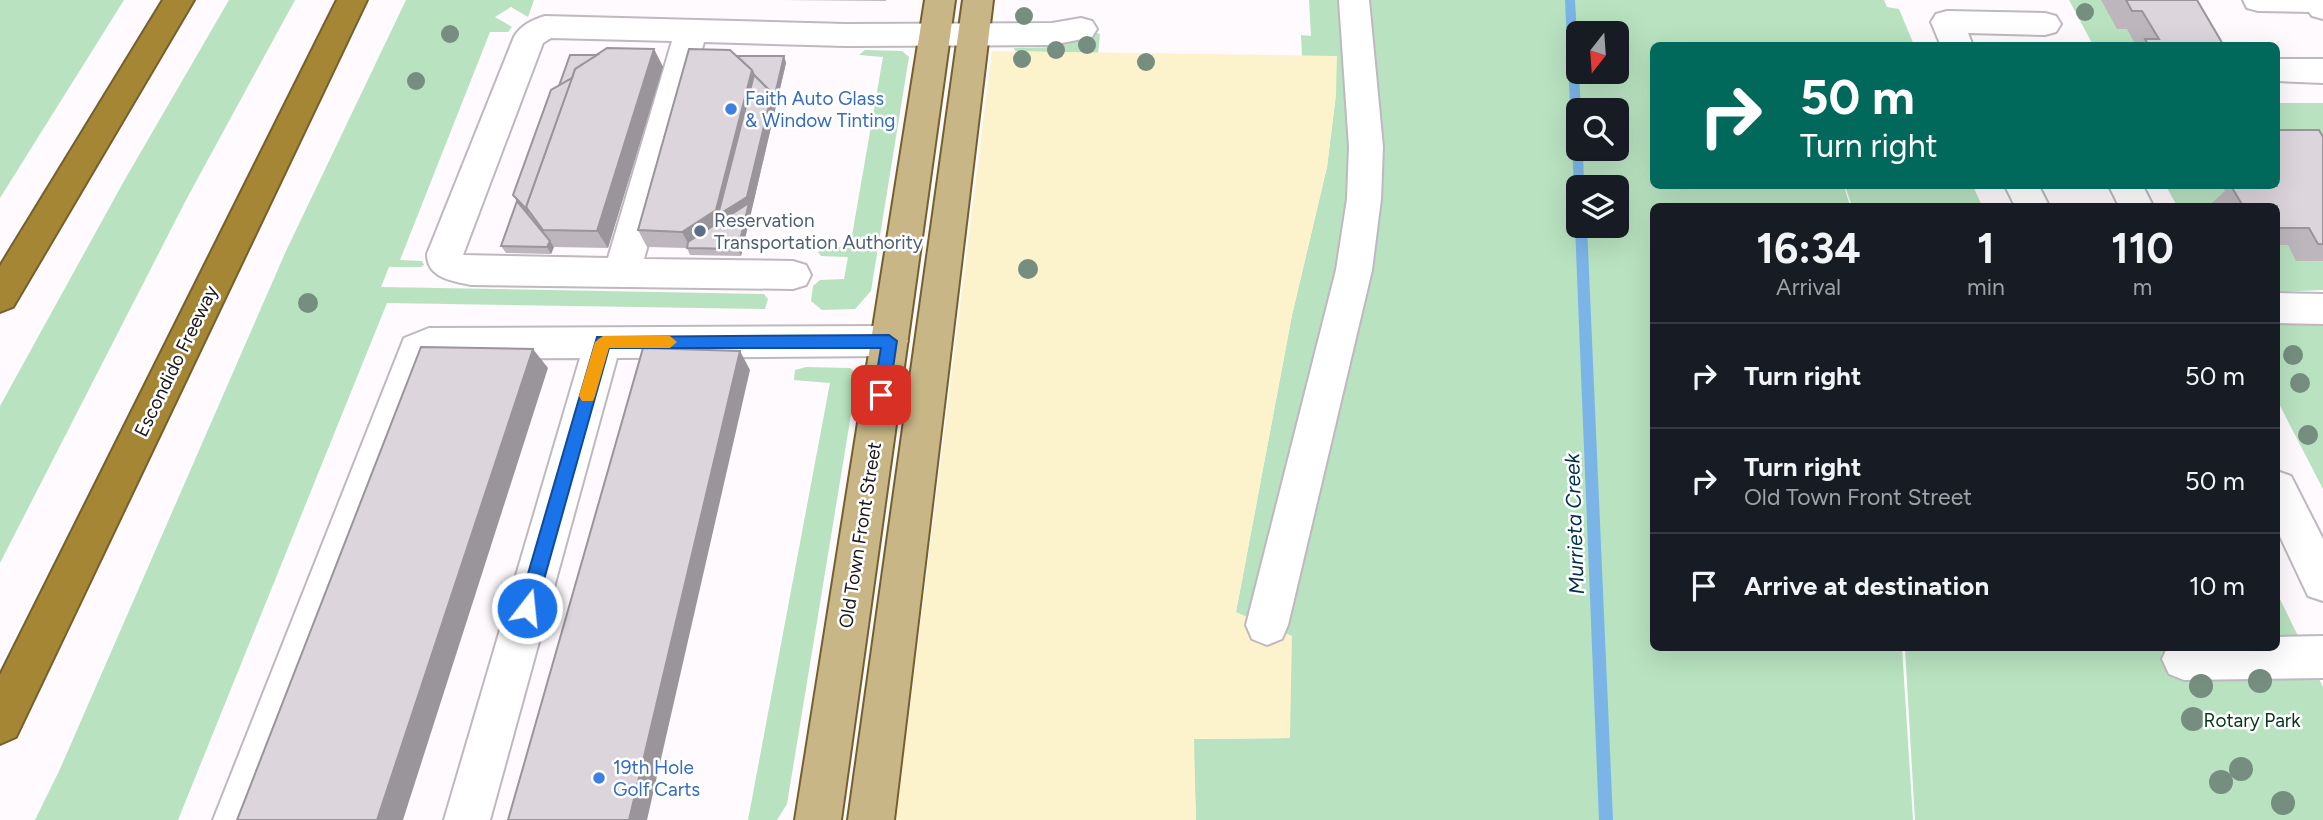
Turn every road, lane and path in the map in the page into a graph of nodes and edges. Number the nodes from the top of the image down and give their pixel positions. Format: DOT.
graph roads {
  1 [pos="179,0"];
  2 [pos="352,0"];
  3 [pos="1354,0"];
  4 [pos="2258,0"];
  5 [pos="2323,8"];
  6 [pos="957,17"];
  7 [pos="2045,23"];
  8 [pos="1080,29"];
  9 [pos="691,31"];
  10 [pos="1955,42"];
  11 [pos="2280,70"];
  12 [pos="2323,71"];
  13 [pos="622,273"];
  14 [pos="793,275"];
  15 [pos="0,296"];
  16 [pos="2280,308"];
  17 [pos="2323,309"];
  18 [pos="889,341"];
  19 [pos="603,342"];
  20 [pos="2280,495"];
  21 [pos="2323,582"];
  22 [pos="1267,625"];
  23 [pos="2323,657"];
  24 [pos="2184,659"];
  25 [pos="0,722"];
  26 [pos="236,820"];
  27 [pos="467,820"];
  28 [pos="818,820"];
  29 [pos="871,820"];
  1 -- 15 [label="highway"];
  2 -- 25 [label="highway, Escondido Freeway"];
  3 -- 22 [label="street"];
  4 -- 5 [label="street"];
  6 -- 8 [label="street"];
  6 -- 9 [label="street"];
  6 -- 18 [label="main road, Old Town Front Street"];
  6 -- 29 [label="main road"];
  7 -- 10 [label="street"];
  9 -- 13 [label="street"];
  9 -- 13 [label="street"];
  11 -- 12 [label="street"];
  13 -- 14 [label="street"];
  16 -- 17 [label="street"];
  18 -- 19 [label="street"];
  18 -- 28 [label="main road, Old Town Front Street"];
  19 -- 26 [label="street"];
  19 -- 27 [label="street"];
  20 -- 21 [label="street"];
  23 -- 24 [label="street"];
}
